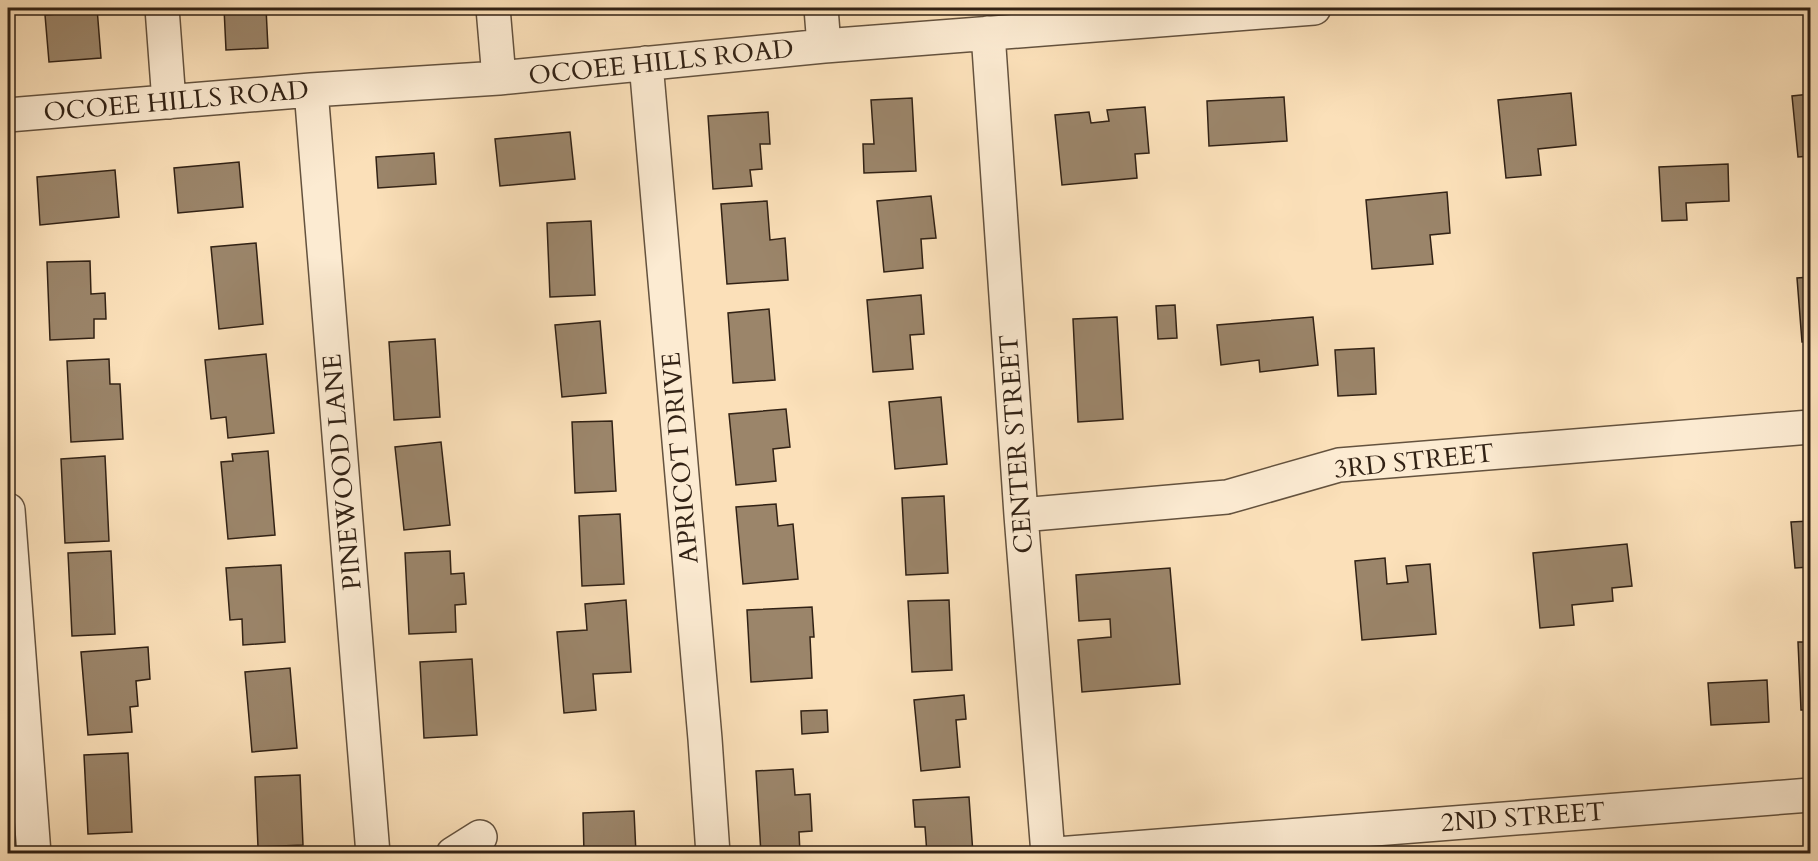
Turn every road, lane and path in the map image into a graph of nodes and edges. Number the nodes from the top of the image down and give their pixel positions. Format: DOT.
graph roads {
  1 [pos="162,8"];
  2 [pos="494,8"];
  3 [pos="821,8"];
  4 [pos="1314,8"];
  5 [pos="988,33"];
  6 [pos="824,46"];
  7 [pos="646,63"];
  8 [pos="499,78"];
  9 [pos="311,90"];
  10 [pos="169,102"];
  11 [pos="8,115"];
  12 [pos="1810,427"];
  13 [pos="8,510"];
  14 [pos="1021,516"];
  15 [pos="1810,795"];
  16 [pos="34,854"];
  17 [pos="373,854"];
  18 [pos="713,854"];
  19 [pos="1048,854"];
  20 [pos="1057,854"];
  1 -- 10 [label="street"];
  2 -- 8 [label="street"];
  3 -- 6 [label="street"];
  4 -- 5 [label="street, OCOEE HILLS ROAD"];
  5 -- 6 [label="street, OCOEE HILLS ROAD"];
  5 -- 14 [label="street, CENTER STREET"];
  6 -- 7 [label="street, OCOEE HILLS ROAD"];
  7 -- 8 [label="street, OCOEE HILLS ROAD"];
  7 -- 18 [label="street, APRICOT DRIVE"];
  8 -- 9 [label="street, OCOEE HILLS ROAD"];
  9 -- 10 [label="street, OCOEE HILLS ROAD"];
  9 -- 17 [label="street, PINEWOOD LANE"];
  10 -- 11 [label="street, OCOEE HILLS ROAD"];
  12 -- 14 [label="street, 3RD STREET"];
  13 -- 16 [label="street"];
  14 -- 19 [label="street, CENTER STREET"];
  15 -- 20 [label="street, 2ND STREET"];
}
